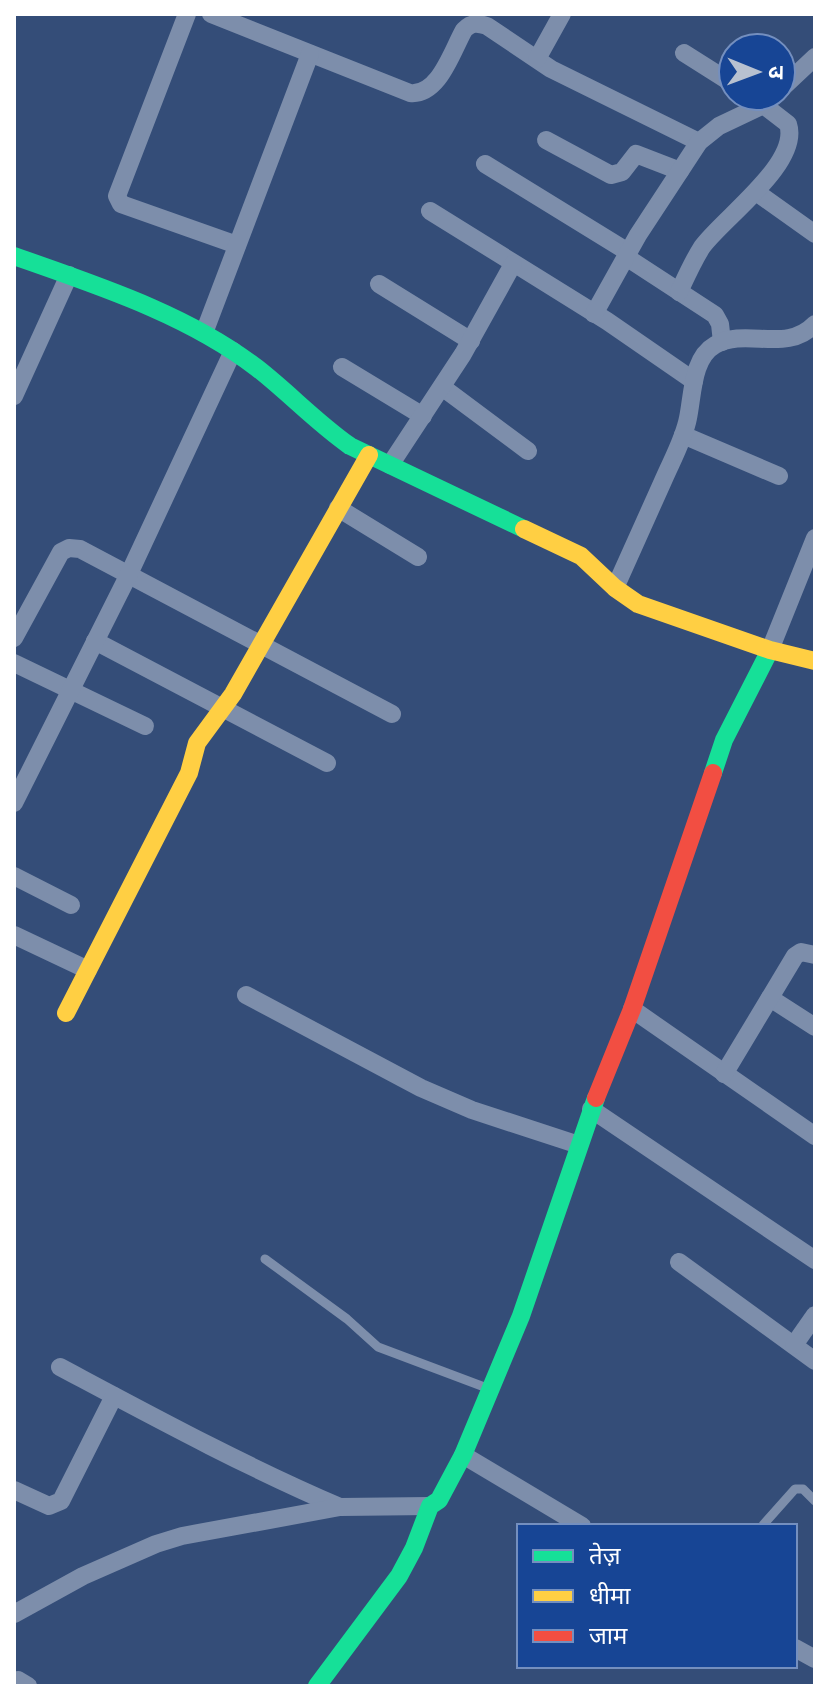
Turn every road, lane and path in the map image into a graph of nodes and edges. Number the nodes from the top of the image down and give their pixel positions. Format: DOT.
graph roads {
  1 [pos="187,14"];
  2 [pos="211,14"];
  3 [pos="562,14"];
  4 [pos="684,53"];
  5 [pos="310,54"];
  6 [pos="815,57"];
  7 [pos="537,59"];
  8 [pos="717,74"];
  9 [pos="797,74"];
  10 [pos="742,112"];
  11 [pos="776,112"];
  12 [pos="546,140"];
  13 [pos="699,142"];
  14 [pos="485,164"];
  15 [pos="680,171"];
  16 [pos="756,192"];
  17 [pos="430,211"];
  18 [pos="815,234"];
  19 [pos="237,245"];
  20 [pos="627,254"];
  21 [pos="14,256"];
  22 [pos="513,264"];
  23 [pos="69,275"];
  24 [pos="379,284"];
  25 [pos="679,292"];
  26 [pos="594,314"];
  27 [pos="815,324"];
  28 [pos="204,333"];
  29 [pos="471,341"];
  30 [pos="722,342"];
  31 [pos="233,351"];
  32 [pos="342,367"];
  33 [pos="694,381"];
  34 [pos="442,387"];
  35 [pos="14,396"];
  36 [pos="423,416"];
  37 [pos="683,435"];
  38 [pos="528,451"];
  39 [pos="369,455"];
  40 [pos="390,465"];
  41 [pos="779,476"];
  42 [pos="338,508"];
  43 [pos="815,538"];
  44 [pos="418,557"];
  45 [pos="129,574"];
  46 [pos="615,588"];
  47 [pos="14,638"];
  48 [pos="95,641"];
  49 [pos="261,643"];
  50 [pos="770,650"];
  51 [pos="815,661"];
  52 [pos="14,663"];
  53 [pos="71,689"];
  54 [pos="222,707"];
  55 [pos="392,714"];
  56 [pos="145,726"];
  57 [pos="327,763"];
  58 [pos="14,803"];
  59 [pos="14,876"];
  60 [pos="71,905"];
  61 [pos="14,935"];
  62 [pos="815,955"];
  63 [pos="88,970"];
  64 [pos="246,995"];
  65 [pos="770,998"];
  66 [pos="632,1009"];
  67 [pos="66,1013"];
  68 [pos="815,1027"];
  69 [pos="724,1074"];
  70 [pos="591,1109"];
  71 [pos="815,1136"];
  72 [pos="579,1145"];
  73 [pos="265,1259"];
  74 [pos="815,1260"];
  75 [pos="679,1262"];
  76 [pos="815,1315"];
  77 [pos="794,1345"];
  78 [pos="815,1361"];
  79 [pos="60,1367"];
  80 [pos="491,1390"];
  81 [pos="114,1396"];
  82 [pos="463,1455"];
  83 [pos="14,1490"];
  84 [pos="815,1501"];
  85 [pos="430,1506"];
  86 [pos="340,1507"];
  87 [pos="579,1524"];
  88 [pos="764,1524"];
  89 [pos="14,1614"];
  90 [pos="797,1649"];
  91 [pos="815,1659"];
  92 [pos="317,1686"];
  1 -- 19 [label="street"];
  2 -- 5 [label="street"];
  3 -- 7 [label="street"];
  4 -- 8 [label="street"];
  5 -- 7 [label="street"];
  5 -- 19 [label="street"];
  6 -- 9 [label="street"];
  7 -- 13 [label="street"];
  10 -- 13 [label="street"];
  11 -- 16 [label="street"];
  12 -- 15 [label="street"];
  13 -- 15 [label="street"];
  14 -- 20 [label="street"];
  15 -- 20 [label="street"];
  16 -- 18 [label="street"];
  16 -- 25 [label="street"];
  17 -- 22 [label="street"];
  19 -- 28 [label="street"];
  20 -- 25 [label="street"];
  20 -- 26 [label="street"];
  21 -- 23 [label="street"];
  22 -- 26 [label="street"];
  22 -- 29 [label="street"];
  23 -- 28 [label="street"];
  23 -- 35 [label="street"];
  24 -- 29 [label="street"];
  25 -- 30 [label="street"];
  26 -- 33 [label="street"];
  27 -- 30 [label="street"];
  28 -- 31 [label="street"];
  29 -- 34 [label="street"];
  30 -- 33 [label="street"];
  31 -- 39 [label="street"];
  31 -- 45 [label="street"];
  32 -- 36 [label="street"];
  33 -- 37 [label="street"];
  34 -- 36 [label="street"];
  34 -- 38 [label="street"];
  36 -- 40 [label="street"];
  37 -- 41 [label="street"];
  37 -- 46 [label="street"];
  39 -- 40 [label="street"];
  39 -- 42 [label="street"];
  40 -- 46 [label="street"];
  42 -- 44 [label="street"];
  42 -- 49 [label="street"];
  43 -- 50 [label="street"];
  45 -- 47 [label="street"];
  45 -- 48 [label="street"];
  45 -- 49 [label="street"];
  46 -- 50 [label="street"];
  48 -- 53 [label="street"];
  48 -- 54 [label="street"];
  49 -- 54 [label="street"];
  49 -- 55 [label="street"];
  50 -- 51 [label="street"];
  50 -- 66 [label="street"];
  52 -- 53 [label="street"];
  53 -- 56 [label="street"];
  53 -- 58 [label="street"];
  54 -- 57 [label="street"];
  54 -- 63 [label="street"];
  59 -- 60 [label="street"];
  61 -- 63 [label="street"];
  62 -- 65 [label="street"];
  63 -- 67 [label="street"];
  64 -- 72 [label="street"];
  65 -- 68 [label="street"];
  65 -- 69 [label="street"];
  66 -- 69 [label="street"];
  66 -- 70 [label="street"];
  69 -- 71 [label="street"];
  70 -- 72 [label="street"];
  70 -- 74 [label="street"];
  72 -- 80 [label="street"];
  73 -- 80 [label="lane"];
  75 -- 77 [label="street"];
  76 -- 77 [label="street"];
  77 -- 78 [label="street"];
  79 -- 81 [label="street"];
  80 -- 82 [label="street"];
  81 -- 83 [label="street"];
  81 -- 86 [label="street"];
  82 -- 85 [label="street"];
  82 -- 87 [label="street"];
  84 -- 88 [label="lane"];
  85 -- 86 [label="street"];
  85 -- 92 [label="street"];
  86 -- 89 [label="street"];
  90 -- 91 [label="street"];
}
